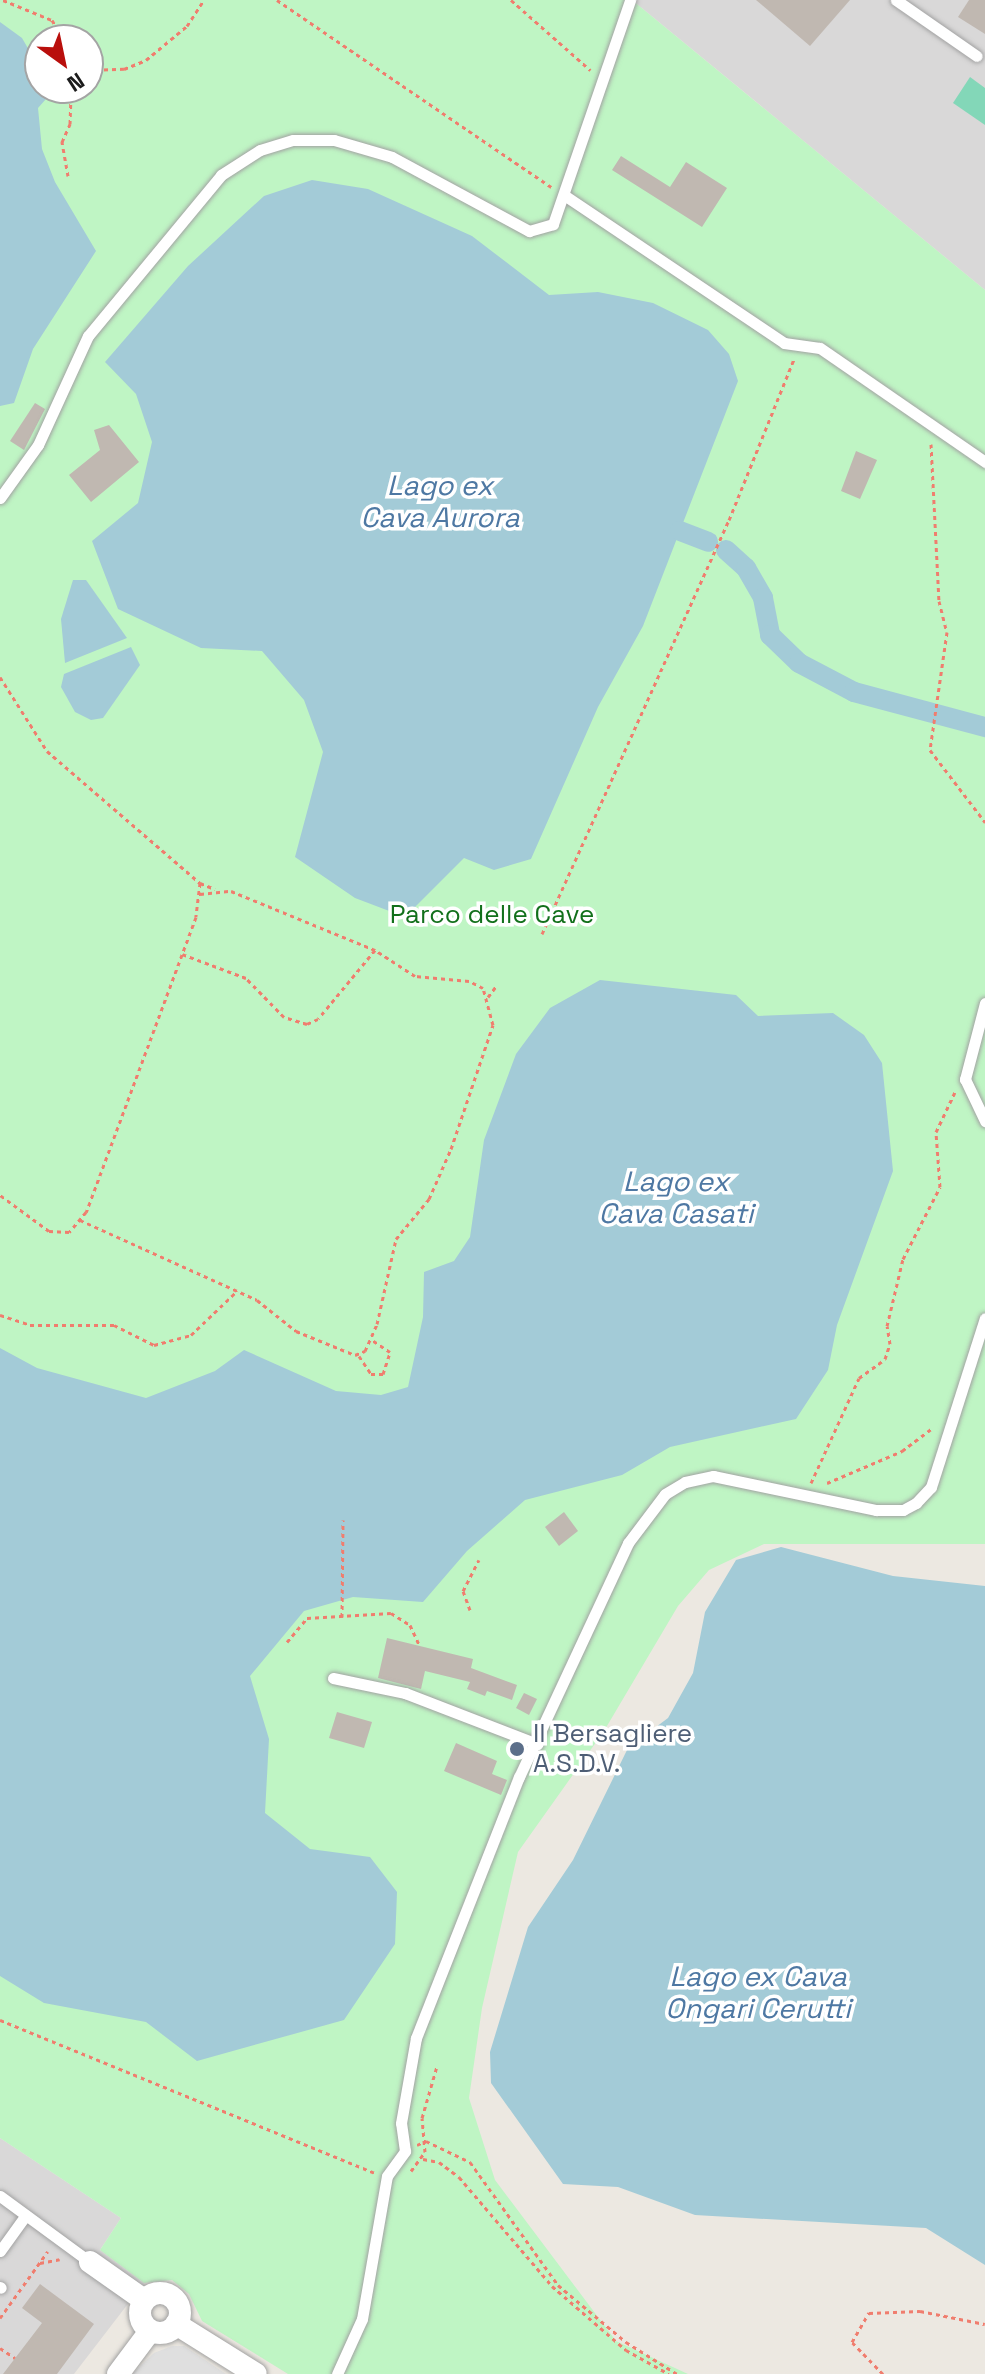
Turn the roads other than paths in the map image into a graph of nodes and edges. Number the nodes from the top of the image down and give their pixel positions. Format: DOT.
graph roads {
  1 [pos="630,0"];
  2 [pos="896,0"];
  3 [pos="977,56"];
  4 [pos="564,195"];
  5 [pos="985,462"];
  6 [pos="0,498"];
  7 [pos="985,1003"];
  8 [pos="985,1121"];
  9 [pos="985,1318"];
  10 [pos="333,1678"];
  11 [pos="537,1744"];
  12 [pos="0,2196"];
  13 [pos="26,2215"];
  14 [pos="0,2251"];
  15 [pos="81,2264"];
  16 [pos="144,2300"];
  17 [pos="176,2324"];
  18 [pos="150,2331"];
  19 [pos="118,2374"];
  20 [pos="256,2374"];
  21 [pos="337,2374"];
  1 -- 4 [label="lane"];
  2 -- 3 [label="lane"];
  4 -- 5 [label="lane"];
  4 -- 6 [label="lane"];
  7 -- 8 [label="lane"];
  9 -- 11 [label="lane"];
  10 -- 11 [label="lane"];
  11 -- 21 [label="lane"];
  12 -- 13 [label="lane"];
  13 -- 14 [label="lane"];
  13 -- 15 [label="lane"];
  15 -- 16 [label="street"];
  16 -- 17 [label="street"];
  16 -- 18 [label="street"];
  17 -- 18 [label="street"];
  17 -- 20 [label="street"];
  18 -- 19 [label="street"];
}
